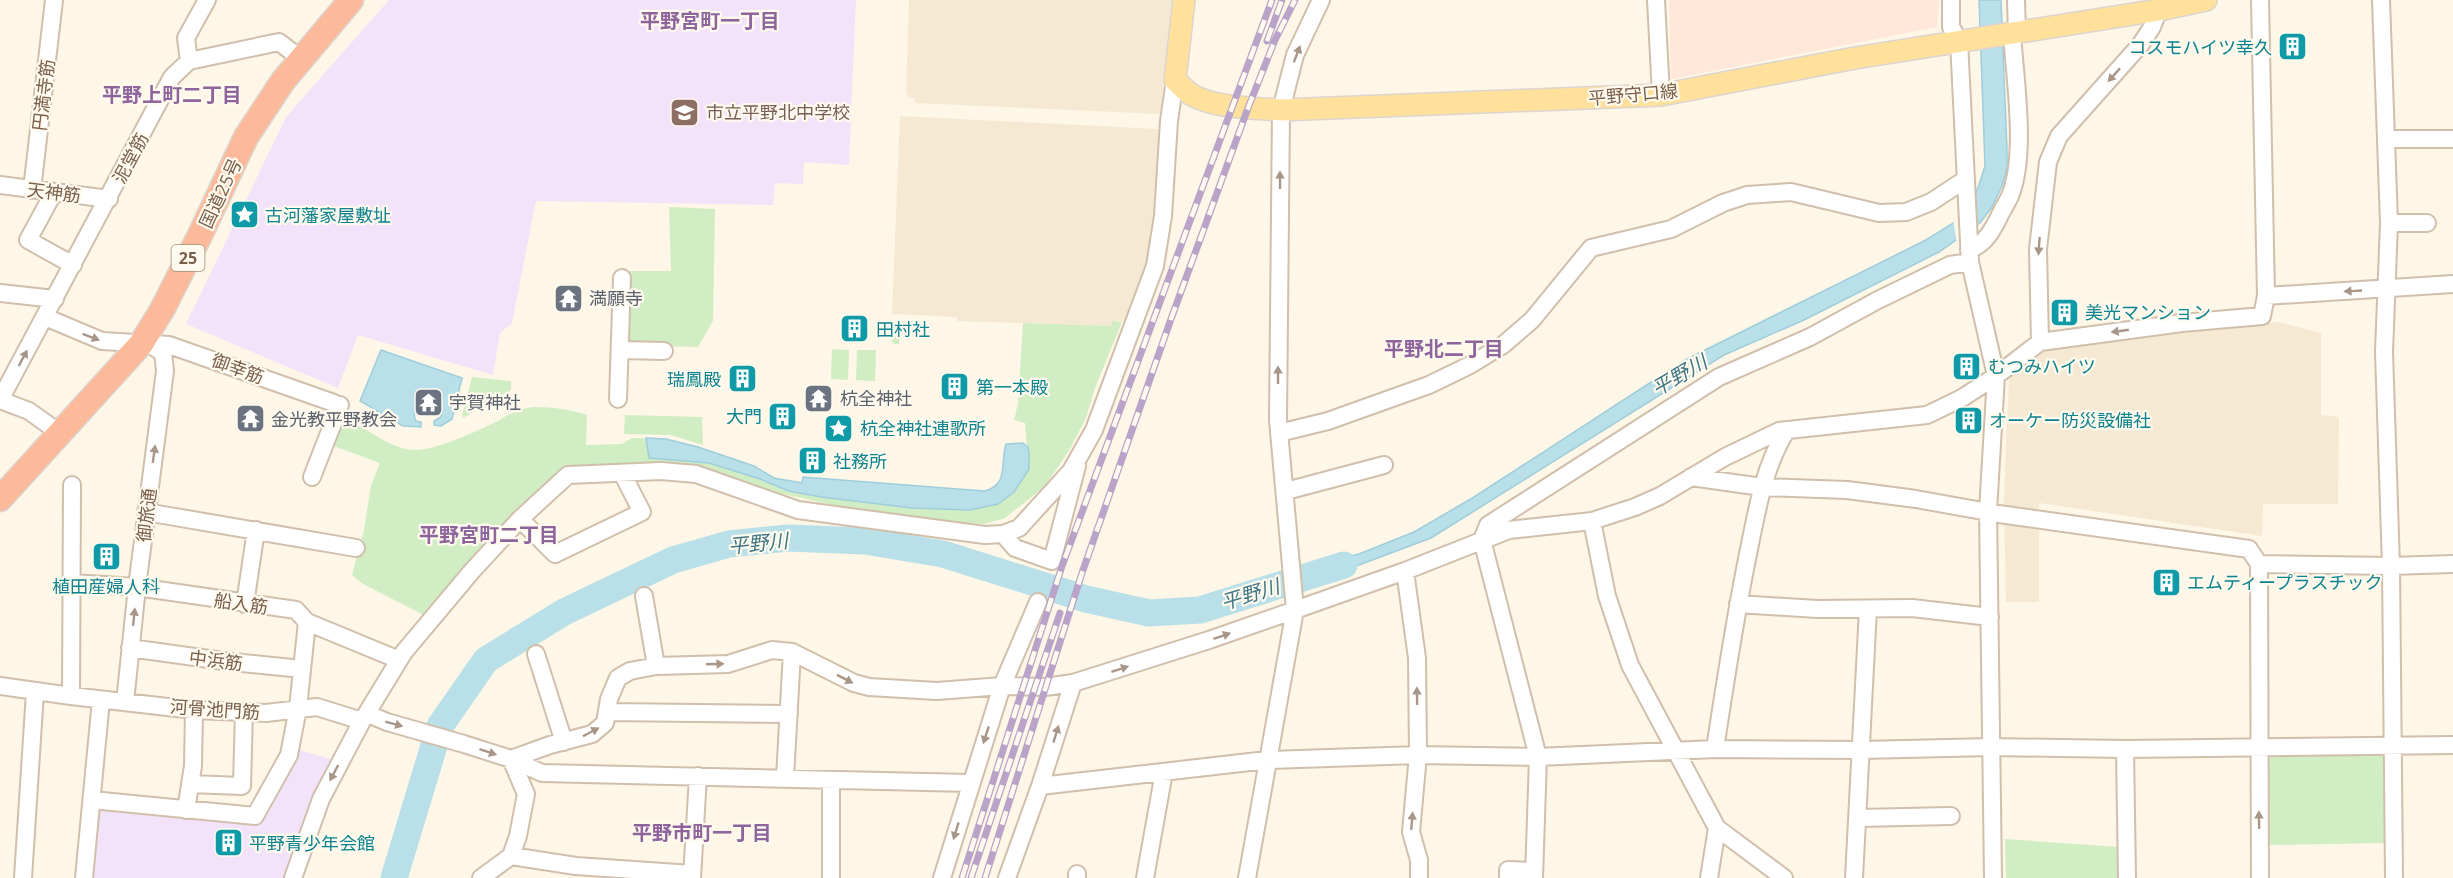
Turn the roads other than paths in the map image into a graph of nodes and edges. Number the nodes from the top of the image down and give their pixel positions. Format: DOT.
graph roads {
  1 [pos="54,0"];
  2 [pos="207,0"];
  3 [pos="351,0"];
  4 [pos="1184,0"];
  5 [pos="1321,0"];
  6 [pos="1656,0"];
  7 [pos="1951,0"];
  8 [pos="2016,0"];
  9 [pos="2206,0"];
  10 [pos="2260,0"];
  11 [pos="2381,0"];
  12 [pos="2161,5"];
  13 [pos="2012,34"];
  14 [pos="1966,40"];
  15 [pos="301,59"];
  16 [pos="189,61"];
  17 [pos="1175,80"];
  18 [pos="1661,95"];
  19 [pos="1281,110"];
  20 [pos="2387,139"];
  21 [pos="2453,139"];
  22 [pos="1962,179"];
  23 [pos="0,185"];
  24 [pos="32,190"];
  25 [pos="54,192"];
  26 [pos="109,199"];
  27 [pos="2389,223"];
  28 [pos="2427,223"];
  29 [pos="1969,253"];
  30 [pos="73,265"];
  31 [pos="622,278"];
  32 [pos="2453,284"];
  33 [pos="2385,290"];
  34 [pos="0,293"];
  35 [pos="2266,296"];
  36 [pos="54,299"];
  37 [pos="45,317"];
  38 [pos="2040,342"];
  39 [pos="141,344"];
  40 [pos="620,350"];
  41 [pos="664,351"];
  42 [pos="1996,376"];
  43 [pos="618,399"];
  44 [pos="0,400"];
  45 [pos="1786,431"];
  46 [pos="61,434"];
  47 [pos="1280,434"];
  48 [pos="1079,455"];
  49 [pos="1384,465"];
  50 [pos="622,473"];
  51 [pos="312,477"];
  52 [pos="1691,477"];
  53 [pos="72,485"];
  54 [pos="1762,487"];
  55 [pos="1286,491"];
  56 [pos="0,499"];
  57 [pos="1988,511"];
  58 [pos="146,512"];
  59 [pos="519,519"];
  60 [pos="1592,521"];
  61 [pos="256,531"];
  62 [pos="1003,534"];
  63 [pos="1482,540"];
  64 [pos="356,548"];
  65 [pos="2259,564"];
  66 [pos="2453,564"];
  67 [pos="2391,566"];
  68 [pos="1405,571"];
  69 [pos="71,583"];
  70 [pos="137,587"];
  71 [pos="644,596"];
  72 [pos="1038,602"];
  73 [pos="245,604"];
  74 [pos="1738,604"];
  75 [pos="1295,605"];
  76 [pos="1868,609"];
  77 [pos="1990,617"];
  78 [pos="307,622"];
  79 [pos="130,648"];
  80 [pos="792,652"];
  81 [pos="536,654"];
  82 [pos="399,660"];
  83 [pos="656,666"];
  84 [pos="302,669"];
  85 [pos="1072,683"];
  86 [pos="0,686"];
  87 [pos="1002,686"];
  88 [pos="35,692"];
  89 [pos="71,696"];
  90 [pos="101,700"];
  91 [pos="125,702"];
  92 [pos="298,708"];
  93 [pos="194,710"];
  94 [pos="244,712"];
  95 [pos="607,712"];
  96 [pos="789,714"];
  97 [pos="365,718"];
  98 [pos="564,742"];
  99 [pos="2453,744"];
  100 [pos="2392,745"];
  101 [pos="1991,747"];
  102 [pos="2258,747"];
  103 [pos="1715,749"];
  104 [pos="2125,749"];
  105 [pos="1861,750"];
  106 [pos="1676,752"];
  107 [pos="1418,755"];
  108 [pos="1538,757"];
  109 [pos="511,759"];
  110 [pos="1267,760"];
  111 [pos="1164,772"];
  112 [pos="698,776"];
  113 [pos="785,778"];
  114 [pos="831,780"];
  115 [pos="970,783"];
  116 [pos="190,784"];
  117 [pos="1040,786"];
  118 [pos="92,800"];
  119 [pos="186,810"];
  120 [pos="1951,816"];
  121 [pos="1858,818"];
  122 [pos="1717,828"];
  123 [pos="511,856"];
  124 [pos="1534,875"];
  125 [pos="692,876"];
  126 [pos="483,877"];
  127 [pos="23,878"];
  128 [pos="84,878"];
  129 [pos="293,878"];
  130 [pos="831,878"];
  131 [pos="942,878"];
  132 [pos="1007,878"];
  133 [pos="1145,878"];
  134 [pos="1247,878"];
  135 [pos="1419,878"];
  136 [pos="1508,878"];
  137 [pos="1709,878"];
  138 [pos="1784,878"];
  139 [pos="1854,878"];
  140 [pos="1993,878"];
  141 [pos="2127,878"];
  142 [pos="2260,878"];
  143 [pos="2394,878"];
  1 -- 24 [label="street, 円満寺筋"];
  2 -- 16 [label="street"];
  3 -- 15 [label="highway, 国道25号 / 25"];
  4 -- 17 [label="main road"];
  19 -- 5 [label="street, one-way"];
  6 -- 18 [label="street"];
  7 -- 14 [label="street"];
  8 -- 13 [label="street"];
  9 -- 12 [label="main road, 平野守口線"];
  10 -- 35 [label="street"];
  11 -- 20 [label="street"];
  12 -- 13 [label="main road, 平野守口線"];
  12 -- 38 [label="street, one-way"];
  13 -- 14 [label="main road, 平野守口線"];
  13 -- 29 [label="street"];
  14 -- 18 [label="main road, 平野守口線"];
  14 -- 22 [label="street"];
  15 -- 16 [label="street"];
  15 -- 39 [label="highway, 国道25号 / 25"];
  16 -- 26 [label="street, 泥堂筋"];
  17 -- 19 [label="main road, 平野守口線"];
  17 -- 48 [label="street"];
  18 -- 19 [label="main road, 平野守口線"];
  47 -- 19 [label="street, one-way"];
  20 -- 21 [label="street"];
  20 -- 27 [label="street"];
  22 -- 29 [label="street"];
  22 -- 47 [label="street"];
  23 -- 24 [label="street, 天神筋"];
  24 -- 25 [label="street, 天神筋"];
  25 -- 26 [label="street, 天神筋"];
  25 -- 30 [label="street"];
  26 -- 30 [label="street, 泥堂筋"];
  27 -- 28 [label="street"];
  27 -- 33 [label="street"];
  29 -- 42 [label="street"];
  29 -- 63 [label="street"];
  30 -- 36 [label="street, 泥堂筋"];
  31 -- 40 [label="street"];
  32 -- 33 [label="street"];
  33 -- 35 [label="street, one-way"];
  33 -- 67 [label="street"];
  34 -- 36 [label="street"];
  35 -- 38 [label="street, one-way"];
  36 -- 37 [label="street, 泥堂筋"];
  37 -- 39 [label="street, 御幸筋, one-way"];
  44 -- 37 [label="street, 泥堂筋, one-way"];
  38 -- 42 [label="street"];
  39 -- 46 [label="highway, 国道25号 / 25"];
  39 -- 51 [label="street, 御幸筋"];
  58 -- 39 [label="street, 御旅通, one-way"];
  40 -- 41 [label="street"];
  40 -- 43 [label="street"];
  42 -- 45 [label="street"];
  42 -- 57 [label="street"];
  44 -- 46 [label="street"];
  45 -- 52 [label="street"];
  45 -- 54 [label="street"];
  46 -- 56 [label="highway, 国道25号 / 25"];
  47 -- 55 [label="street"];
  48 -- 62 [label="street"];
  48 -- 62 [label="street"];
  49 -- 55 [label="street"];
  50 -- 59 [label="street"];
  50 -- 59 [label="street"];
  50 -- 62 [label="street"];
  52 -- 54 [label="street"];
  52 -- 60 [label="street"];
  53 -- 69 [label="street"];
  54 -- 57 [label="street"];
  54 -- 74 [label="street"];
  55 -- 75 [label="street"];
  57 -- 65 [label="street"];
  57 -- 77 [label="street"];
  58 -- 61 [label="street"];
  58 -- 70 [label="street, 御旅通"];
  59 -- 82 [label="street"];
  60 -- 63 [label="street"];
  60 -- 106 [label="street"];
  61 -- 64 [label="street"];
  61 -- 73 [label="street"];
  63 -- 68 [label="street"];
  63 -- 108 [label="street"];
  65 -- 67 [label="street"];
  65 -- 102 [label="street"];
  66 -- 67 [label="street"];
  67 -- 100 [label="street"];
  68 -- 75 [label="street"];
  107 -- 68 [label="street, one-way"];
  69 -- 70 [label="street, 船入筋"];
  69 -- 89 [label="street"];
  70 -- 73 [label="street, 船入筋"];
  79 -- 70 [label="street, 御旅通, one-way"];
  71 -- 83 [label="street"];
  72 -- 87 [label="street"];
  73 -- 78 [label="street, 船入筋"];
  74 -- 76 [label="street"];
  74 -- 103 [label="street"];
  85 -- 75 [label="street, one-way"];
  75 -- 110 [label="street"];
  76 -- 77 [label="street"];
  76 -- 105 [label="street"];
  77 -- 101 [label="street"];
  78 -- 82 [label="street, 船入筋"];
  78 -- 84 [label="street"];
  79 -- 84 [label="street, 中浜筋"];
  79 -- 91 [label="street, 御旅通"];
  83 -- 80 [label="street, one-way"];
  80 -- 87 [label="street, one-way"];
  80 -- 96 [label="street"];
  81 -- 98 [label="street"];
  82 -- 97 [label="street"];
  83 -- 95 [label="street"];
  84 -- 92 [label="street"];
  85 -- 87 [label="street"];
  117 -- 85 [label="street, one-way"];
  86 -- 88 [label="street, 河骨池門筋"];
  87 -- 115 [label="street, one-way"];
  88 -- 89 [label="street, 河骨池門筋"];
  88 -- 127 [label="street"];
  89 -- 90 [label="street, 河骨池門筋"];
  90 -- 91 [label="street, 河骨池門筋"];
  90 -- 118 [label="street"];
  91 -- 93 [label="street, 河骨池門筋"];
  92 -- 94 [label="street, 河骨池門筋"];
  92 -- 97 [label="street, 河骨池門筋"];
  92 -- 119 [label="street"];
  93 -- 94 [label="street, 河骨池門筋"];
  93 -- 116 [label="street"];
  94 -- 116 [label="street"];
  95 -- 96 [label="street"];
  98 -- 95 [label="street, one-way"];
  96 -- 113 [label="street"];
  97 -- 109 [label="street, 河骨池門筋, one-way"];
  97 -- 129 [label="street, one-way"];
  98 -- 109 [label="street"];
  99 -- 100 [label="street"];
  100 -- 102 [label="street"];
  100 -- 143 [label="street"];
  101 -- 104 [label="street"];
  101 -- 105 [label="street"];
  101 -- 140 [label="street"];
  102 -- 104 [label="street"];
  142 -- 102 [label="street, one-way"];
  103 -- 105 [label="street"];
  103 -- 106 [label="street"];
  104 -- 141 [label="street"];
  105 -- 121 [label="street"];
  106 -- 108 [label="street"];
  106 -- 122 [label="street"];
  107 -- 108 [label="street"];
  107 -- 110 [label="street"];
  135 -- 107 [label="street, one-way"];
  108 -- 124 [label="street"];
  109 -- 112 [label="street, 河骨池門筋"];
  109 -- 123 [label="street"];
  110 -- 111 [label="street"];
  110 -- 134 [label="street"];
  111 -- 117 [label="street"];
  111 -- 133 [label="street"];
  112 -- 113 [label="street, 河骨池門筋"];
  112 -- 125 [label="street"];
  113 -- 114 [label="street, 河骨池門筋"];
  114 -- 115 [label="street, 河骨池門筋"];
  114 -- 130 [label="street"];
  115 -- 131 [label="street, one-way"];
  116 -- 119 [label="street"];
  117 -- 132 [label="street"];
  118 -- 119 [label="street"];
  118 -- 128 [label="street"];
  120 -- 121 [label="street"];
  121 -- 139 [label="street"];
  122 -- 137 [label="street"];
  122 -- 138 [label="street"];
  123 -- 125 [label="street"];
  123 -- 126 [label="street"];
  124 -- 136 [label="street"];
}
